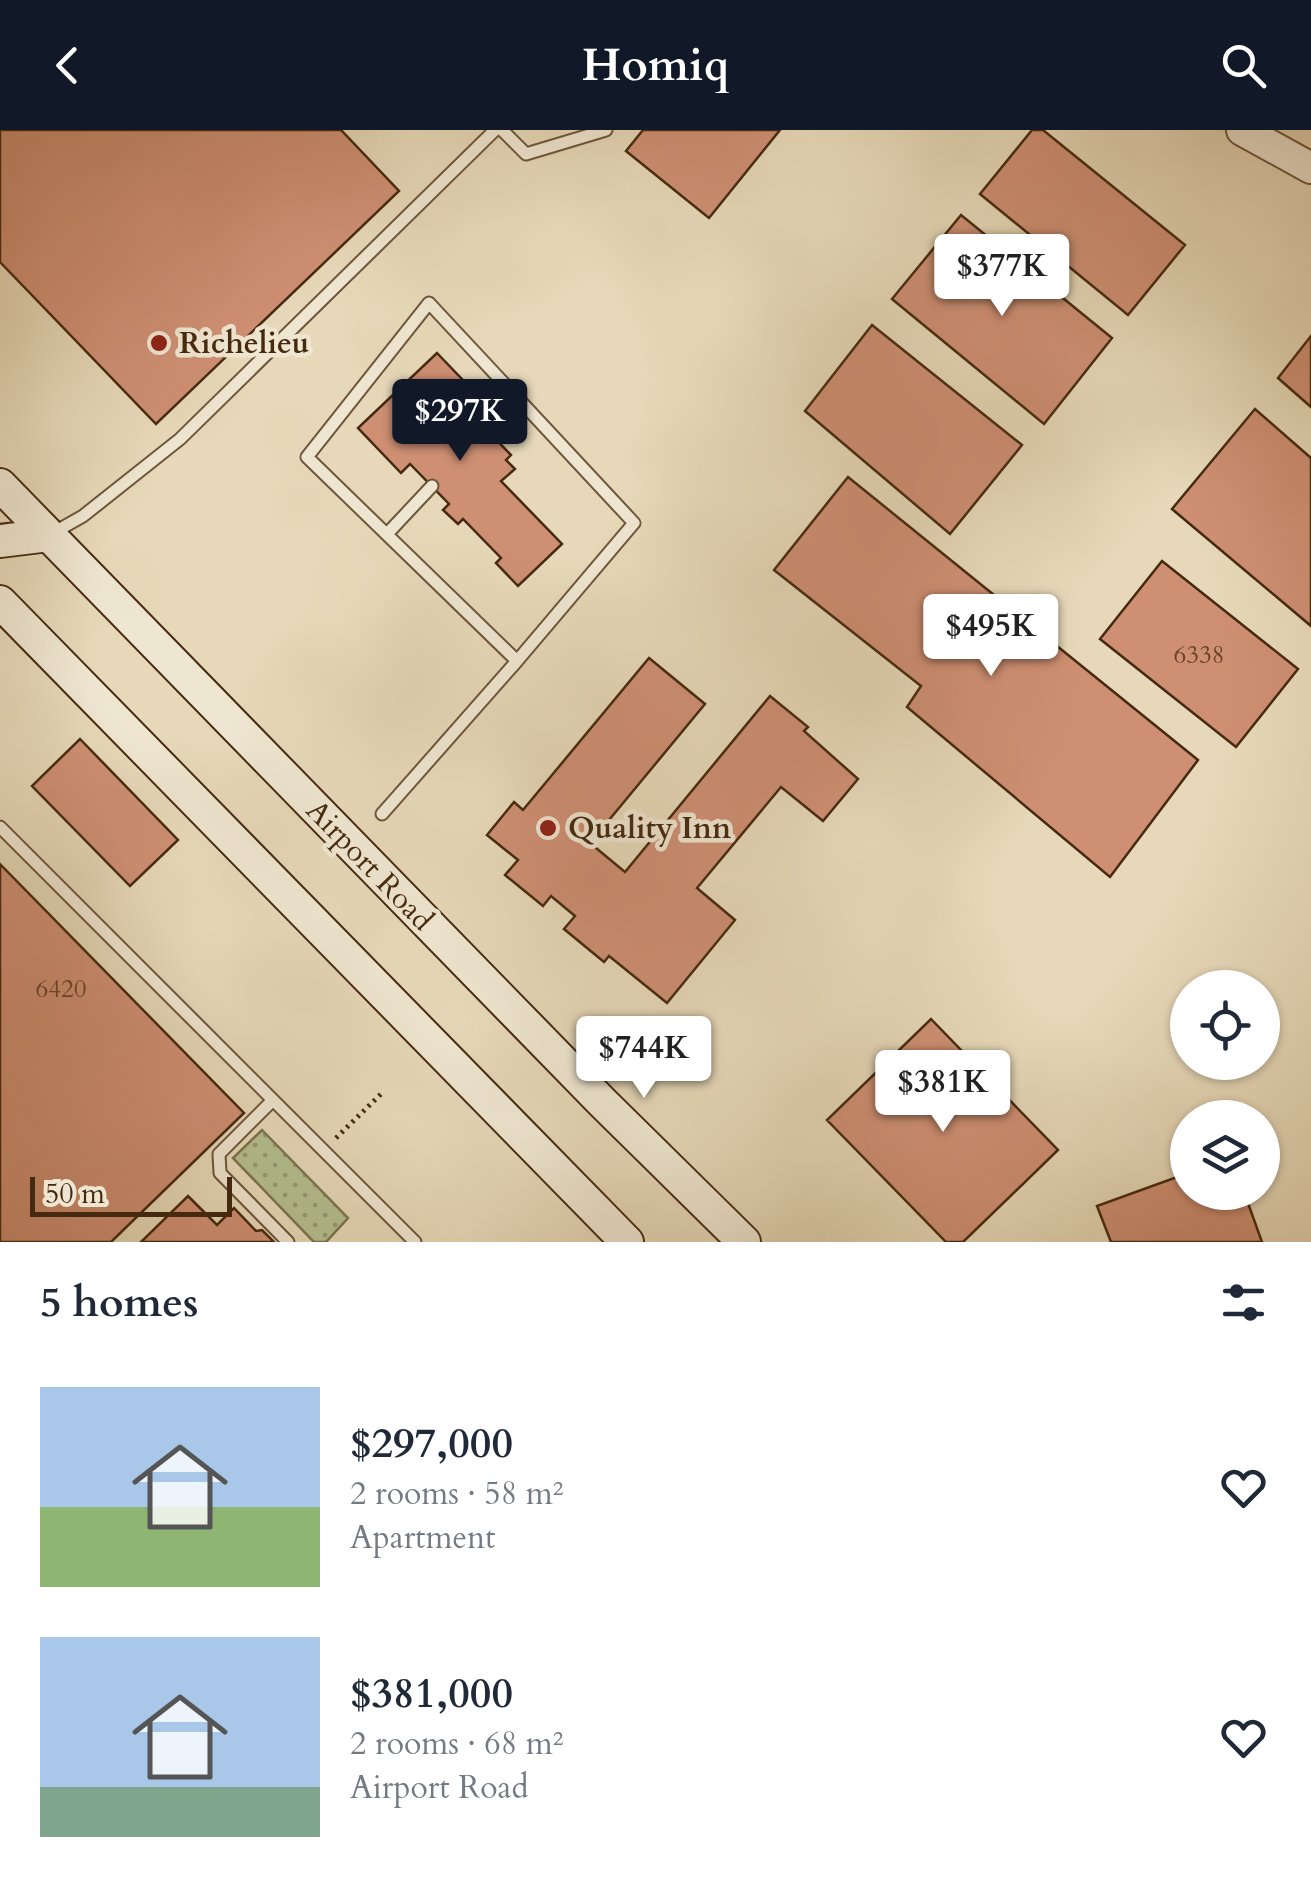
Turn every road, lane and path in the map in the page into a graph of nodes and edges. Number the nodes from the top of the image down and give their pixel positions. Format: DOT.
graph roads {
  1 [pos="498,130"];
  2 [pos="606,130"];
  3 [pos="1242,130"];
  4 [pos="1311,168"];
  5 [pos="0,485"];
  6 [pos="432,486"];
  7 [pos="387,534"];
  8 [pos="49,535"];
  9 [pos="0,541"];
  10 [pos="0,602"];
  11 [pos="517,661"];
  12 [pos="382,814"];
  13 [pos="0,827"];
  14 [pos="383,1092"];
  15 [pos="273,1100"];
  16 [pos="324,1152"];
  17 [pos="288,1242"];
  18 [pos="415,1242"];
  19 [pos="627,1242"];
  20 [pos="744,1242"];
  1 -- 2 [label="lane"];
  1 -- 8 [label="lane"];
  3 -- 4 [label="street"];
  5 -- 8 [label="main road, Airport Road"];
  6 -- 7 [label="lane"];
  7 -- 11 [label="lane"];
  7 -- 11 [label="lane"];
  8 -- 9 [label="main road"];
  8 -- 20 [label="main road, Airport Road"];
  10 -- 19 [label="main road"];
  11 -- 12 [label="lane"];
  13 -- 15 [label="lane"];
  14 -- 16 [label="path"];
  15 -- 16 [label="lane"];
  15 -- 17 [label="lane"];
  16 -- 18 [label="lane"];
}
